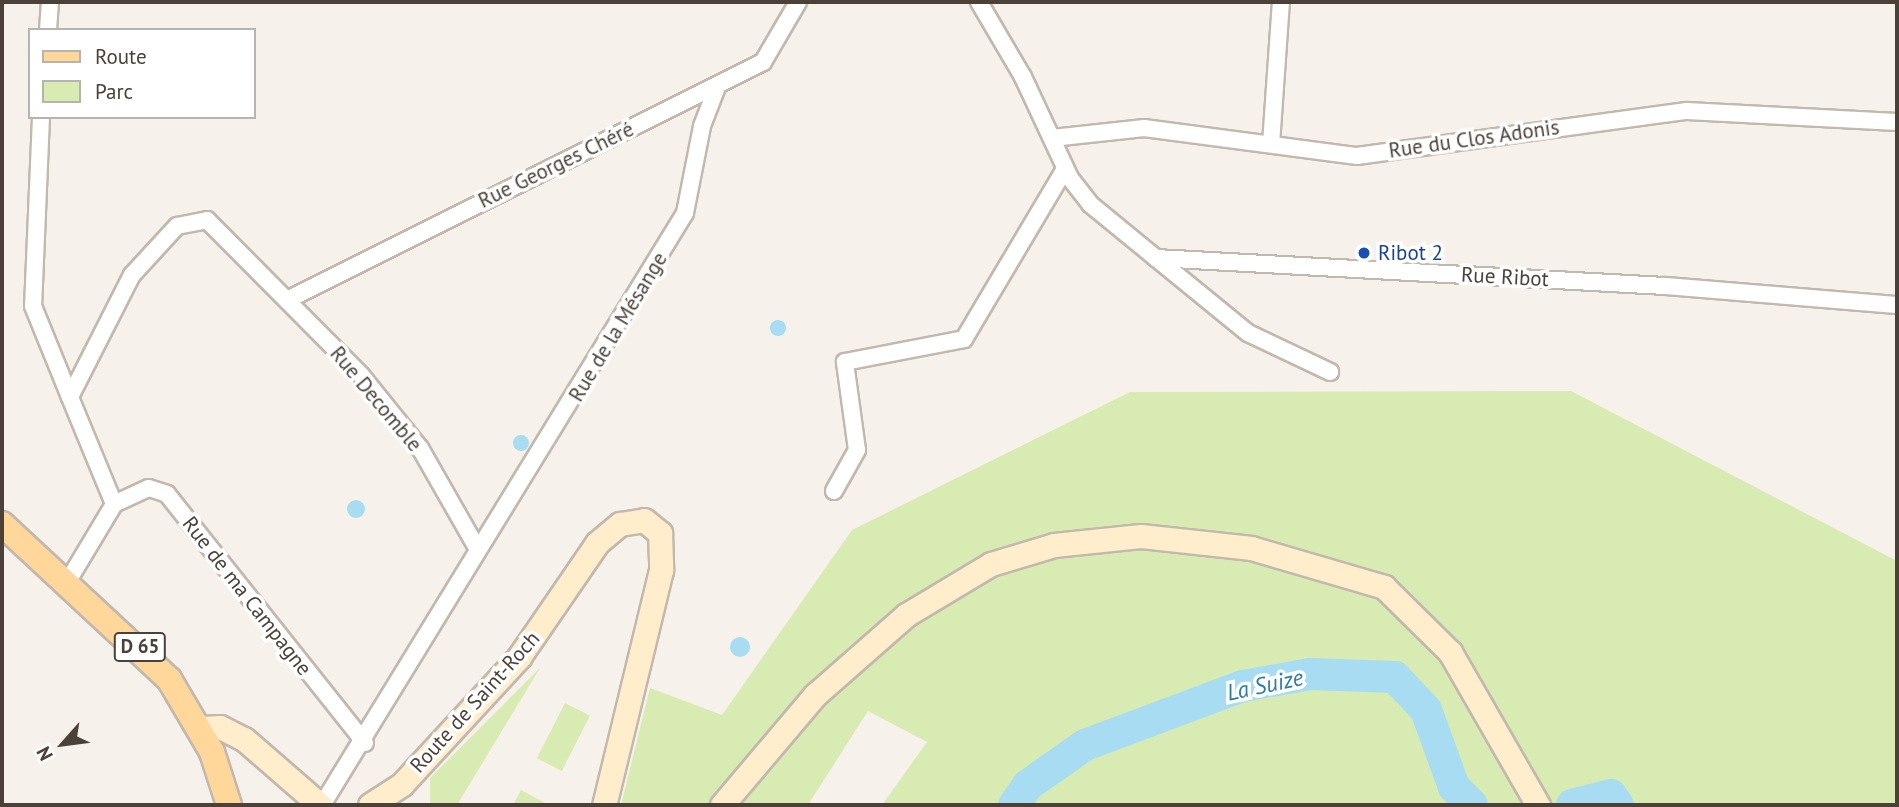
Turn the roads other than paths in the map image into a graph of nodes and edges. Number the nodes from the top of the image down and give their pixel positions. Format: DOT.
graph roads {
  1 [pos="50,2"];
  2 [pos="798,2"];
  3 [pos="979,2"];
  4 [pos="1281,2"];
  5 [pos="48,28"];
  6 [pos="718,87"];
  7 [pos="41,119"];
  8 [pos="1897,122"];
  9 [pos="1052,138"];
  10 [pos="1271,144"];
  11 [pos="1065,169"];
  12 [pos="1156,258"];
  13 [pos="286,300"];
  14 [pos="1897,306"];
  15 [pos="1330,372"];
  16 [pos="70,397"];
  17 [pos="834,491"];
  18 [pos="114,504"];
  19 [pos="2,524"];
  20 [pos="477,548"];
  21 [pos="68,580"];
  22 [pos="201,728"];
  23 [pos="365,743"];
  24 [pos="229,805"];
  25 [pos="321,805"];
  26 [pos="370,805"];
  27 [pos="604,805"];
  28 [pos="722,805"];
  29 [pos="1538,805"];
  1 -- 5 [label="street"];
  2 -- 6 [label="street, Rue Georges Chéré"];
  3 -- 9 [label="street"];
  4 -- 10 [label="street"];
  6 -- 13 [label="street, Rue Georges Chéré"];
  6 -- 20 [label="street, Rue de la Mésange"];
  7 -- 16 [label="street"];
  8 -- 10 [label="street, Rue du Clos Adonis"];
  9 -- 10 [label="street, Rue du Clos Adonis"];
  9 -- 11 [label="street"];
  11 -- 12 [label="street"];
  11 -- 17 [label="street"];
  12 -- 14 [label="street, Rue Ribot"];
  12 -- 15 [label="street"];
  13 -- 16 [label="street, Rue Decomble"];
  13 -- 20 [label="street, Rue Decomble"];
  16 -- 18 [label="street"];
  18 -- 21 [label="street"];
  18 -- 23 [label="street, Rue de ma Campagne"];
  19 -- 21 [label="main road, D 65"];
  20 -- 23 [label="street"];
  21 -- 22 [label="main road, D 65"];
  22 -- 24 [label="main road, D 65"];
  22 -- 25 [label="main road"];
  23 -- 25 [label="street"];
  26 -- 27 [label="main road, Route de Saint-Roch"];
  28 -- 29 [label="main road"];
}
